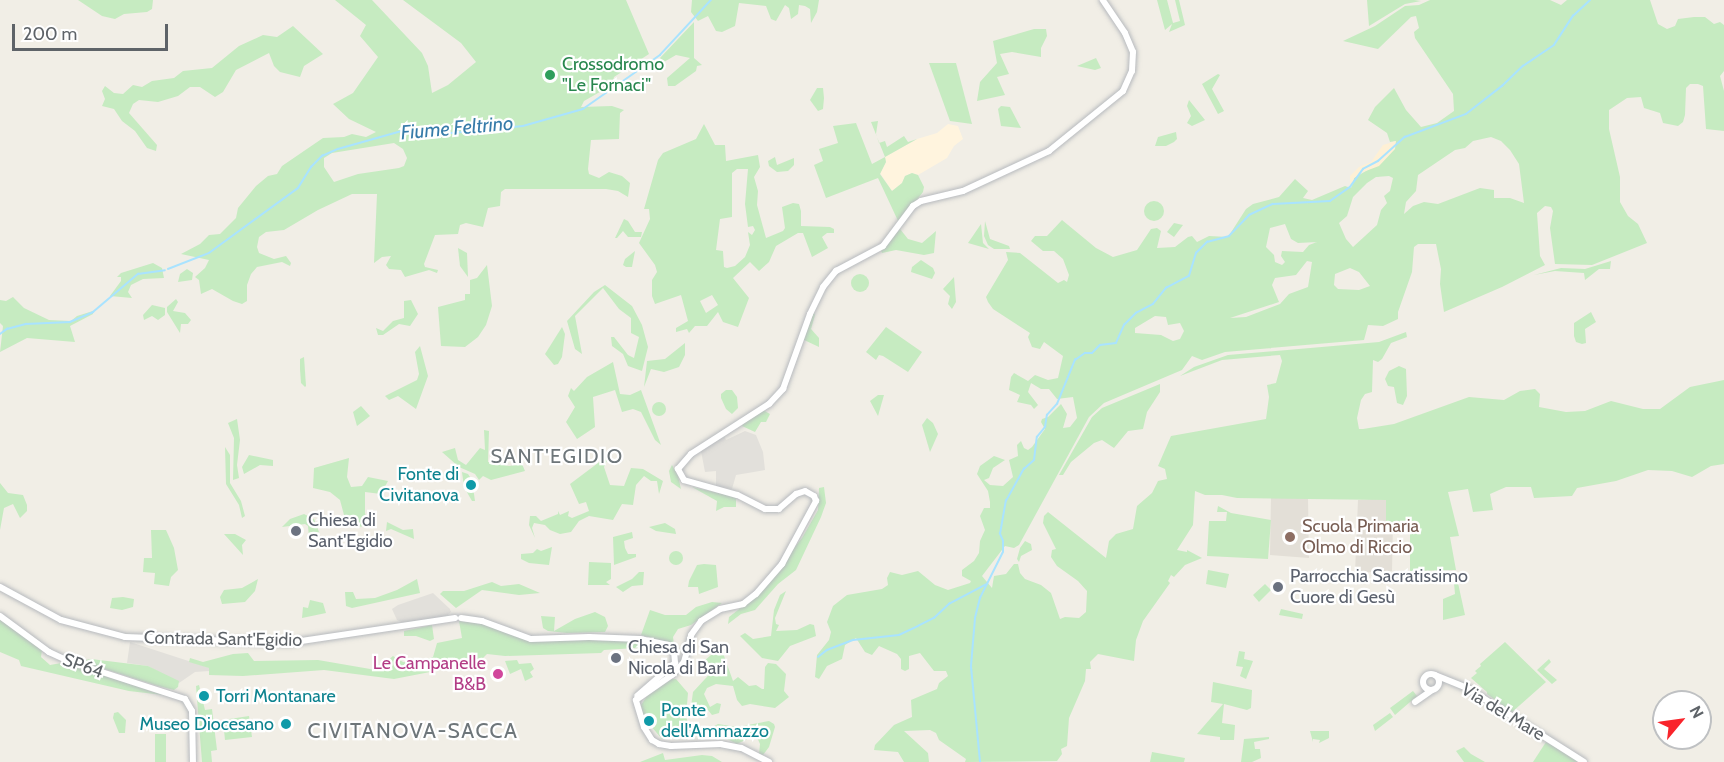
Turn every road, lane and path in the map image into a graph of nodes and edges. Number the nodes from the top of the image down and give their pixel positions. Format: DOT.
graph roads {
  1 [pos="1103,0"];
  2 [pos="0,587"];
  3 [pos="0,616"];
  4 [pos="1435,675"];
  5 [pos="1452,682"];
  6 [pos="1435,689"];
  7 [pos="637,696"];
  8 [pos="1415,702"];
  9 [pos="193,762"];
  10 [pos="769,762"];
  11 [pos="1584,762"];
  1 -- 10 [label="street"];
  2 -- 7 [label="street, Contrada Sant'Egidio"];
  3 -- 9 [label="street, SP64"];
  4 -- 5 [label="street, Via del Mare"];
  4 -- 6 [label="street"];
  4 -- 6 [label="street"];
  5 -- 6 [label="street"];
  5 -- 11 [label="street, Via del Mare"];
  6 -- 8 [label="street"];
}
